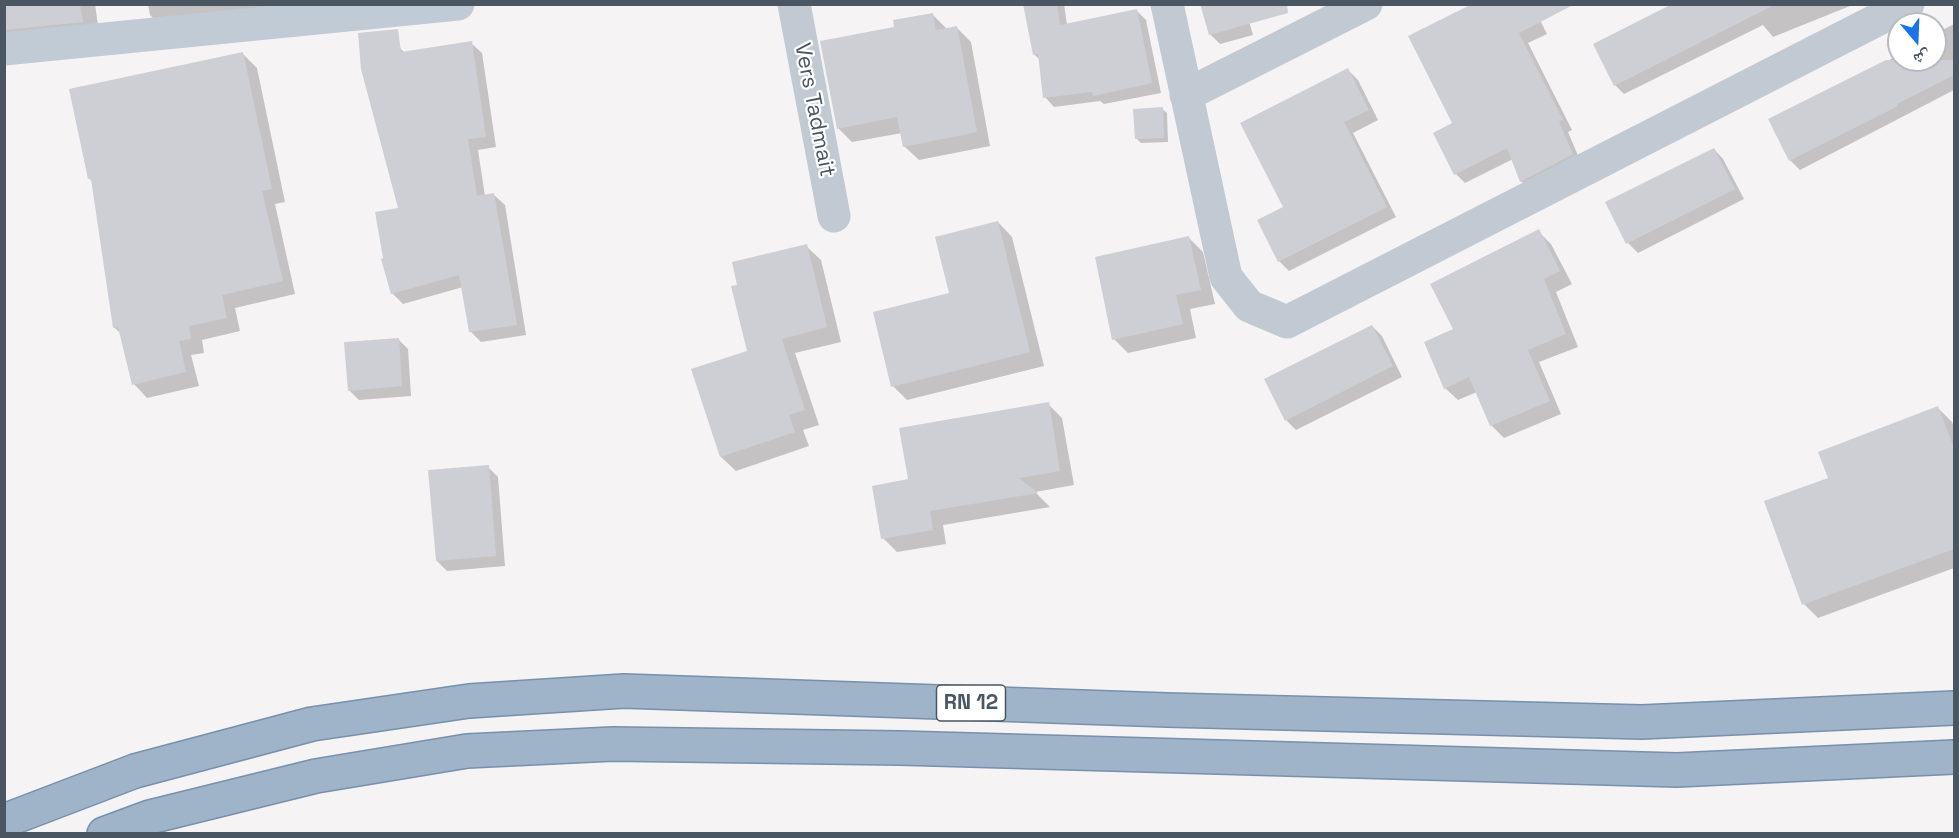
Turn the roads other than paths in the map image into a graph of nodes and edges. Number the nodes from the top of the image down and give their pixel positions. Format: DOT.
graph roads {
  1 [pos="458,4"];
  2 [pos="795,4"];
  3 [pos="1167,4"];
  4 [pos="1366,4"];
  5 [pos="1908,4"];
  6 [pos="4,49"];
  7 [pos="1186,95"];
  8 [pos="834,216"];
  9 [pos="1954,708"];
  10 [pos="1954,757"];
  11 [pos="4,821"];
  12 [pos="104,834"];
  1 -- 6 [label="main road"];
  2 -- 8 [label="street, Vers Tadmait"];
  3 -- 7 [label="street"];
  4 -- 7 [label="street"];
  5 -- 7 [label="street"];
  9 -- 11 [label="highway, RN 12"];
  10 -- 12 [label="highway, RN 12"];
}
